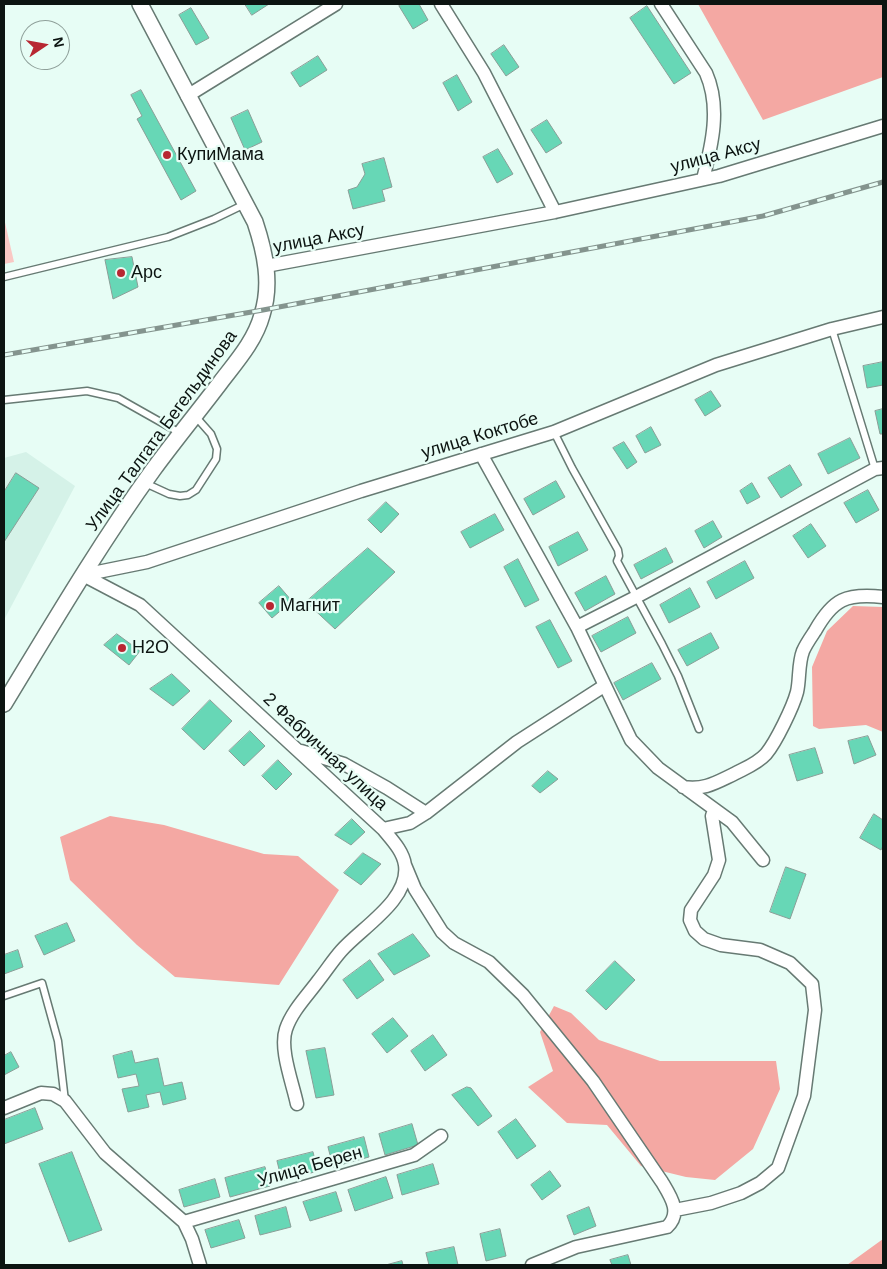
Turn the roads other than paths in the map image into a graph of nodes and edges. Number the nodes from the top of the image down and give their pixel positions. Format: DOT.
graph roads {
  1 [pos="140,4"];
  2 [pos="441,4"];
  3 [pos="661,4"];
  4 [pos="330,5"];
  5 [pos="187,96"];
  6 [pos="883,126"];
  7 [pos="703,179"];
  8 [pos="245,204"];
  9 [pos="555,212"];
  10 [pos="266,266"];
  11 [pos="4,276"];
  12 [pos="883,317"];
  13 [pos="832,329"];
  14 [pos="4,400"];
  15 [pos="195,416"];
  16 [pos="554,432"];
  17 [pos="181,434"];
  18 [pos="481,454"];
  19 [pos="879,469"];
  20 [pos="145,483"];
  21 [pos="83,575"];
  22 [pos="636,597"];
  23 [pos="883,597"];
  24 [pos="577,627"];
  25 [pos="604,686"];
  26 [pos="4,704"];
  27 [pos="699,729"];
  28 [pos="296,750"];
  29 [pos="684,787"];
  30 [pos="714,810"];
  31 [pos="426,814"];
  32 [pos="383,829"];
  33 [pos="763,860"];
  34 [pos="405,865"];
  35 [pos="4,996"];
  36 [pos="66,1101"];
  37 [pos="298,1104"];
  38 [pos="4,1108"];
  39 [pos="441,1136"];
  40 [pos="675,1210"];
  41 [pos="184,1222"];
  42 [pos="200,1265"];
  43 [pos="532,1265"];
  1 -- 5 [label="street, Улица Талгата Бегельдинова"];
  2 -- 9 [label="street"];
  3 -- 7 [label="street"];
  4 -- 5 [label="street"];
  5 -- 8 [label="street, Улица Талгата Бегельдинова"];
  6 -- 7 [label="street, улица Аксу"];
  7 -- 9 [label="street, улица Аксу"];
  8 -- 10 [label="street, Улица Талгата Бегельдинова"];
  8 -- 11 [label="lane"];
  9 -- 10 [label="street, улица Аксу"];
  10 -- 15 [label="street, Улица Талгата Бегельдинова"];
  12 -- 13 [label="street, улица Коктобе"];
  13 -- 16 [label="street, улица Коктобе"];
  13 -- 19 [label="lane"];
  14 -- 17 [label="lane"];
  15 -- 17 [label="street, Улица Талгата Бегельдинова"];
  15 -- 20 [label="lane"];
  16 -- 18 [label="street, улица Коктобе"];
  16 -- 22 [label="lane"];
  17 -- 20 [label="street, Улица Талгата Бегельдинова"];
  18 -- 21 [label="street, улица Коктобе"];
  18 -- 24 [label="street"];
  19 -- 22 [label="street"];
  20 -- 21 [label="street, Улица Талгата Бегельдинова"];
  21 -- 26 [label="street, Улица Талгата Бегельдинова"];
  21 -- 28 [label="street, 2 Фабричная улица"];
  22 -- 24 [label="street"];
  22 -- 27 [label="lane"];
  23 -- 29 [label="street"];
  24 -- 25 [label="street"];
  25 -- 29 [label="street"];
  25 -- 31 [label="street, 2 Фабричная улица"];
  28 -- 31 [label="street"];
  28 -- 32 [label="street, 2 Фабричная улица"];
  29 -- 30 [label="street"];
  30 -- 33 [label="street"];
  30 -- 40 [label="street"];
  31 -- 32 [label="street, 2 Фабричная улица"];
  32 -- 34 [label="street"];
  34 -- 37 [label="street"];
  34 -- 40 [label="street"];
  35 -- 36 [label="lane"];
  36 -- 38 [label="street"];
  36 -- 41 [label="street"];
  39 -- 41 [label="street, Улица Берен"];
  40 -- 43 [label="street"];
  41 -- 42 [label="street"];
}
